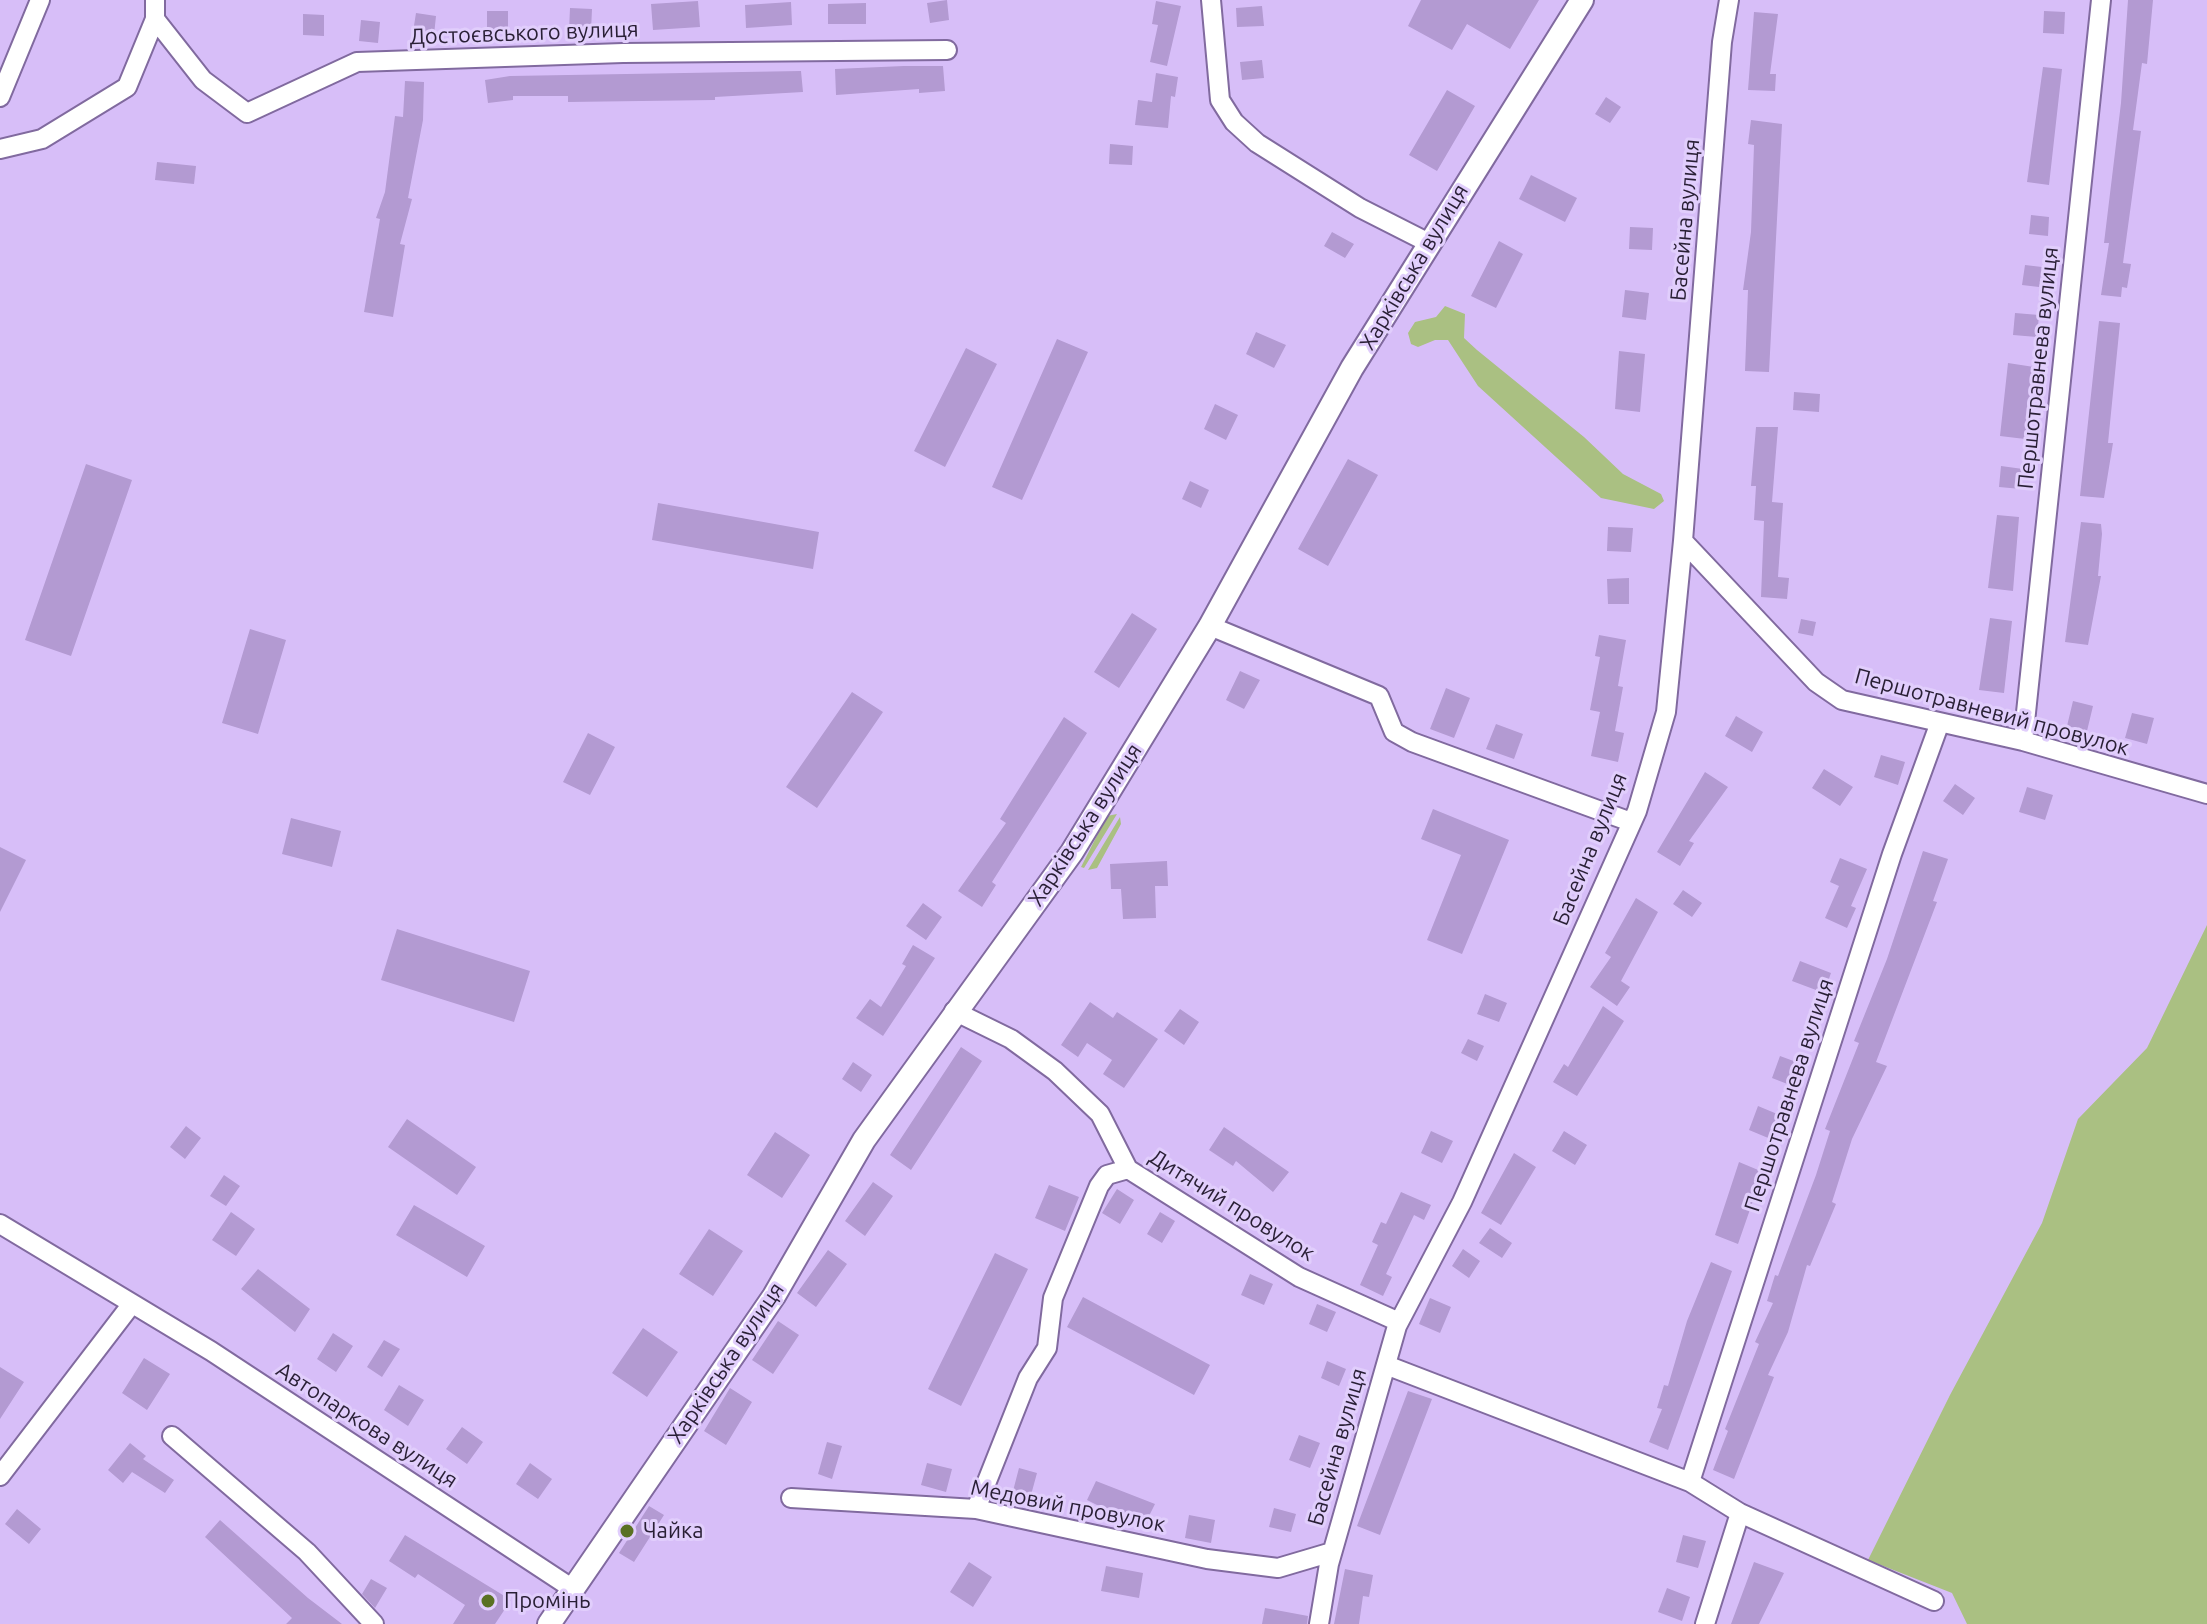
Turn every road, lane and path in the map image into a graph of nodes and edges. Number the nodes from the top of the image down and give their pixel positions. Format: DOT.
graph roads {
  1 [pos="40,0"];
  2 [pos="155,0"];
  3 [pos="1211,0"];
  4 [pos="1582,0"];
  5 [pos="1729,0"];
  6 [pos="2101,0"];
  7 [pos="155,19"];
  8 [pos="947,50"];
  9 [pos="0,97"];
  10 [pos="0,149"];
  11 [pos="1429,243"];
  12 [pos="1683,541"];
  13 [pos="1210,626"];
  14 [pos="1939,725"];
  15 [pos="2023,741"];
  16 [pos="2207,794"];
  17 [pos="1631,822"];
  18 [pos="954,1011"];
  19 [pos="1128,1169"];
  20 [pos="0,1224"];
  21 [pos="131,1305"];
  22 [pos="1399,1322"];
  23 [pos="1386,1365"];
  24 [pos="172,1436"];
  25 [pos="0,1476"];
  26 [pos="1690,1482"];
  27 [pos="791,1498"];
  28 [pos="976,1509"];
  29 [pos="1740,1513"];
  30 [pos="1332,1552"];
  31 [pos="573,1589"];
  32 [pos="1934,1601"];
  33 [pos="374,1624"];
  34 [pos="549,1624"];
  35 [pos="1319,1624"];
  36 [pos="1705,1624"];
  1 -- 9 [label="street"];
  2 -- 7 [label="street"];
  3 -- 11 [label="street"];
  4 -- 11 [label="main road, Харківська вулиця"];
  5 -- 12 [label="street, Басейна вулиця"];
  6 -- 15 [label="street, Першотравнева вулиця"];
  7 -- 8 [label="street, Достоєвського вулиця"];
  7 -- 10 [label="street"];
  11 -- 13 [label="main road, Харківська вулиця"];
  12 -- 14 [label="street, Першотравневий провулок"];
  12 -- 17 [label="street, Басейна вулиця"];
  13 -- 17 [label="street"];
  13 -- 18 [label="main road, Харківська вулиця"];
  14 -- 15 [label="street, Першотравневий провулок"];
  14 -- 26 [label="street, Першотравнева вулиця"];
  15 -- 16 [label="street, Першотравневий провулок"];
  17 -- 22 [label="street, Басейна вулиця"];
  18 -- 19 [label="street, Дитячий провулок"];
  18 -- 31 [label="main road, Харківська вулиця"];
  19 -- 22 [label="street, Дитячий провулок"];
  19 -- 28 [label="street"];
  20 -- 21 [label="street, Автопаркова вулиця"];
  21 -- 25 [label="street"];
  21 -- 31 [label="street, Автопаркова вулиця"];
  22 -- 23 [label="street, Басейна вулиця"];
  23 -- 26 [label="street"];
  23 -- 30 [label="street, Басейна вулиця"];
  24 -- 33 [label="street"];
  26 -- 29 [label="street"];
  27 -- 28 [label="street, Медовий провулок"];
  28 -- 30 [label="street, Медовий провулок"];
  29 -- 32 [label="street"];
  29 -- 36 [label="street"];
  30 -- 35 [label="street, Басейна вулиця"];
  31 -- 34 [label="main road, Харківська вулиця"];
}
